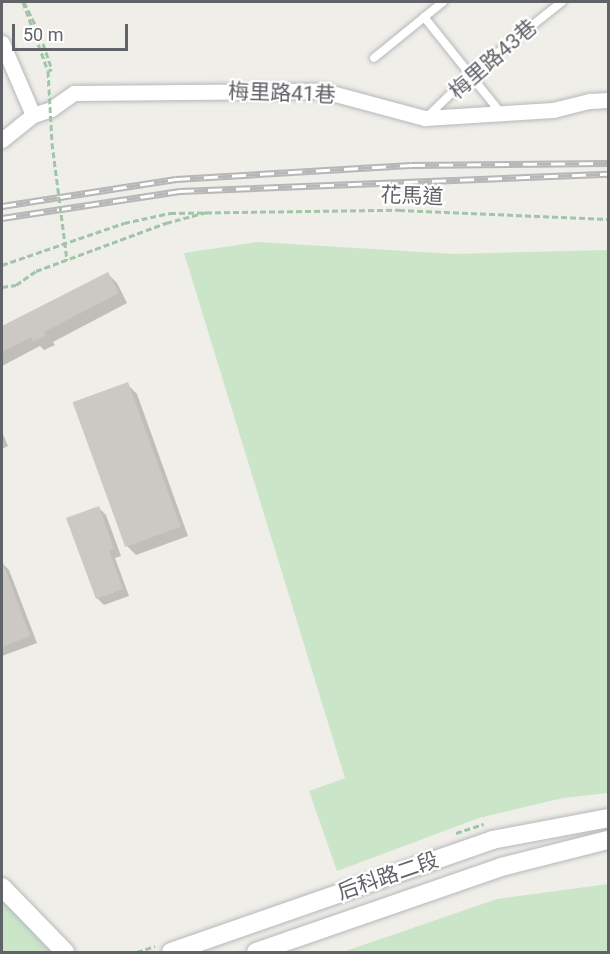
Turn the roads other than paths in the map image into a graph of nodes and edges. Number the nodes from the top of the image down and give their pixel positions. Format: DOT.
graph roads {
  1 [pos="443,2"];
  2 [pos="562,2"];
  3 [pos="424,17"];
  4 [pos="2,43"];
  5 [pos="374,58"];
  6 [pos="471,74"];
  7 [pos="609,100"];
  8 [pos="500,112"];
  9 [pos="33,115"];
  10 [pos="425,118"];
  11 [pos="2,140"];
  12 [pos="609,818"];
  13 [pos="609,840"];
  14 [pos="2,887"];
  15 [pos="65,952"];
  16 [pos="171,952"];
  17 [pos="256,952"];
  1 -- 3 [label="lane"];
  2 -- 6 [label="lane, 梅里路43巷"];
  3 -- 5 [label="lane"];
  3 -- 6 [label="lane"];
  4 -- 9 [label="street"];
  6 -- 8 [label="lane"];
  6 -- 10 [label="lane, 梅里路43巷"];
  7 -- 8 [label="street, 梅里路41巷"];
  8 -- 10 [label="street, 梅里路41巷"];
  9 -- 10 [label="street, 梅里路41巷"];
  9 -- 11 [label="street, 梅里路41巷"];
  12 -- 16 [label="street, 后科路二段"];
  13 -- 17 [label="street, 后科路二段"];
  14 -- 15 [label="street"];
}
